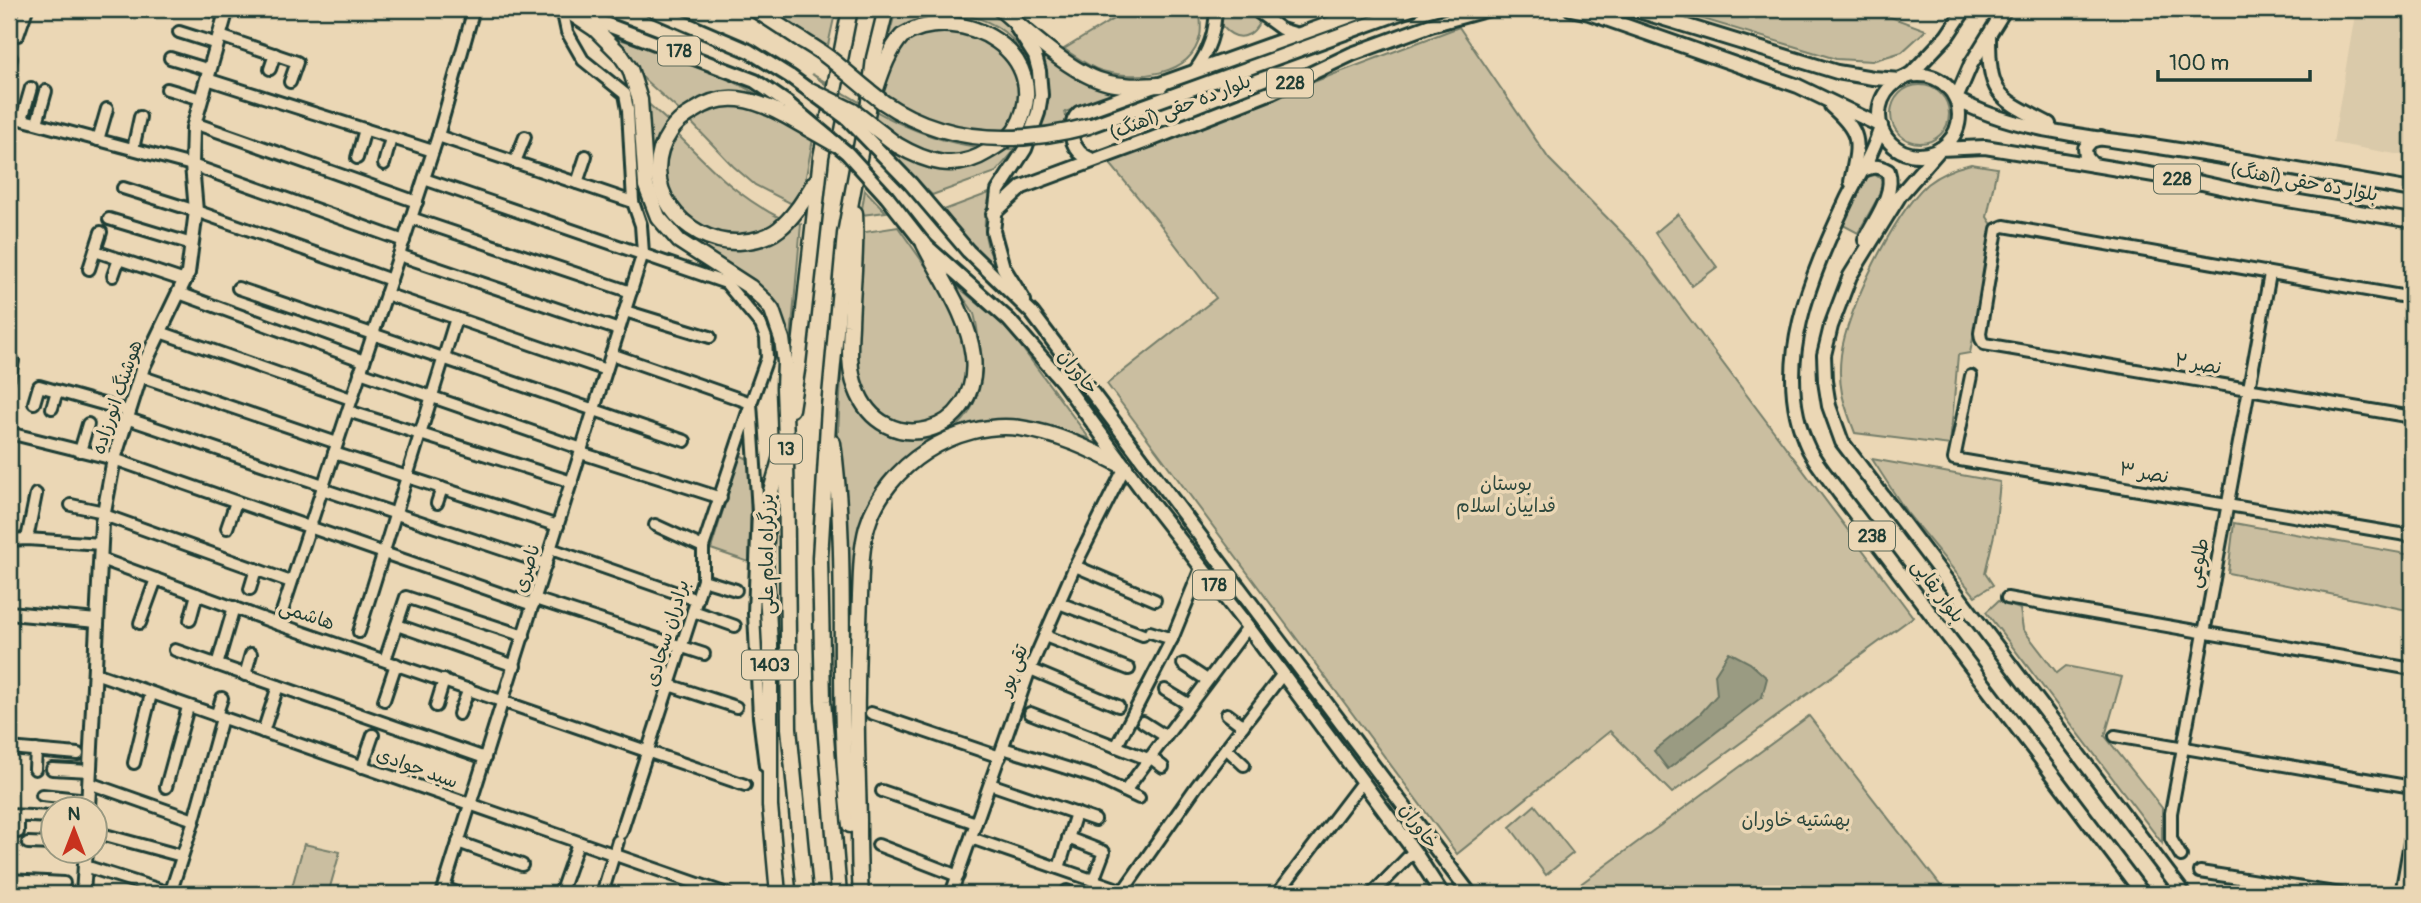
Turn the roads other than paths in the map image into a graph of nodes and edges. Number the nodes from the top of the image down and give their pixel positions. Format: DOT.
graph roads {
  1 [pos="27,9"];
  2 [pos="206,9"];
  3 [pos="474,9"];
  4 [pos="565,9"];
  5 [pos="651,9"];
  6 [pos="754,9"];
  7 [pos="843,9"];
  8 [pos="850,9"];
  9 [pos="886,9"];
  10 [pos="1216,9"];
  11 [pos="1258,9"];
  12 [pos="1370,9"];
  13 [pos="1411,9"];
  14 [pos="1489,9"];
  15 [pos="1571,9"];
  16 [pos="1632,9"];
  17 [pos="1965,9"];
  18 [pos="2005,9"];
  19 [pos="226,11"];
  20 [pos="1005,13"];
  21 [pos="9,23"];
  22 [pos="179,32"];
  23 [pos="1298,34"];
  24 [pos="1989,35"];
  25 [pos="842,39"];
  26 [pos="218,40"];
  27 [pos="275,54"];
  28 [pos="170,58"];
  29 [pos="270,69"];
  30 [pos="1195,70"];
  31 [pos="208,75"];
  32 [pos="1901,80"];
  33 [pos="289,82"];
  34 [pos="1161,85"];
  35 [pos="1798,86"];
  36 [pos="31,88"];
  37 [pos="167,89"];
  38 [pos="810,90"];
  39 [pos="46,91"];
  40 [pos="201,99"];
  41 [pos="1956,99"];
  42 [pos="107,109"];
  43 [pos="785,109"];
  44 [pos="868,110"];
  45 [pos="9,116"];
  46 [pos="139,117"];
  47 [pos="22,119"];
  48 [pos="37,123"];
  49 [pos="194,123"];
  50 [pos="1089,126"];
  51 [pos="1881,126"];
  52 [pos="365,130"];
  53 [pos="2064,132"];
  54 [pos="438,136"];
  55 [pos="525,137"];
  56 [pos="391,138"];
  57 [pos="2101,138"];
  58 [pos="98,140"];
  59 [pos="835,144"];
  60 [pos="133,149"];
  61 [pos="1940,149"];
  62 [pos="433,151"];
  63 [pos="586,156"];
  64 [pos="357,158"];
  65 [pos="1092,160"];
  66 [pos="515,162"];
  67 [pos="384,164"];
  68 [pos="192,165"];
  69 [pos="2093,165"];
  70 [pos="1861,171"];
  71 [pos="818,178"];
  72 [pos="424,179"];
  73 [pos="577,183"];
  74 [pos="123,188"];
  75 [pos="854,188"];
  76 [pos="2412,190"];
  77 [pos="1847,200"];
  78 [pos="417,202"];
  79 [pos="633,202"];
  80 [pos="196,211"];
  81 [pos="993,214"];
  82 [pos="411,218"];
  83 [pos="109,219"];
  84 [pos="2412,221"];
  85 [pos="101,232"];
  86 [pos="404,241"];
  87 [pos="192,244"];
  88 [pos="924,244"];
  89 [pos="95,251"];
  90 [pos="643,253"];
  91 [pos="399,255"];
  92 [pos="119,259"];
  93 [pos="89,269"];
  94 [pos="2270,274"];
  95 [pos="114,276"];
  96 [pos="1850,276"];
  97 [pos="391,280"];
  98 [pos="185,281"];
  99 [pos="238,288"];
  100 [pos="631,292"];
  101 [pos="179,293"];
  102 [pos="386,294"];
  103 [pos="2412,298"];
  104 [pos="625,311"];
  105 [pos="1032,313"];
  106 [pos="456,318"];
  107 [pos="619,330"];
  108 [pos="160,331"];
  109 [pos="373,335"];
  110 [pos="710,337"];
  111 [pos="611,354"];
  112 [pos="443,359"];
  113 [pos="13,361"];
  114 [pos="362,367"];
  115 [pos="606,370"];
  116 [pos="140,376"];
  117 [pos="1971,376"];
  118 [pos="9,379"];
  119 [pos="2248,390"];
  120 [pos="57,391"];
  121 [pos="432,397"];
  122 [pos="34,403"];
  123 [pos="751,403"];
  124 [pos="350,405"];
  125 [pos="829,407"];
  126 [pos="52,408"];
  127 [pos="594,410"];
  128 [pos="127,415"];
  129 [pos="2412,417"];
  130 [pos="88,424"];
  131 [pos="9,433"];
  132 [pos="420,434"];
  133 [pos="786,439"];
  134 [pos="685,441"];
  135 [pos="336,448"];
  136 [pos="80,451"];
  137 [pos="581,451"];
  138 [pos="114,459"];
  139 [pos="1125,467"];
  140 [pos="407,477"];
  141 [pos="572,482"];
  142 [pos="322,487"];
  143 [pos="442,488"];
  144 [pos="36,494"];
  145 [pos="721,498"];
  146 [pos="236,502"];
  147 [pos="437,503"];
  148 [pos="71,505"];
  149 [pos="2226,505"];
  150 [pos="104,514"];
  151 [pos="396,514"];
  152 [pos="655,525"];
  153 [pos="558,526"];
  154 [pos="309,527"];
  155 [pos="227,528"];
  156 [pos="2412,536"];
  157 [pos="27,539"];
  158 [pos="9,540"];
  159 [pos="101,544"];
  160 [pos="703,547"];
  161 [pos="551,549"];
  162 [pos="384,553"];
  163 [pos="101,558"];
  164 [pos="546,564"];
  165 [pos="1075,566"];
  166 [pos="1201,568"];
  167 [pos="256,569"];
  168 [pos="156,579"];
  169 [pos="703,580"];
  170 [pos="291,582"];
  171 [pos="250,589"];
  172 [pos="736,590"];
  173 [pos="197,594"];
  174 [pos="2007,598"];
  175 [pos="1155,600"];
  176 [pos="534,602"];
  177 [pos="1059,603"];
  178 [pos="695,605"];
  179 [pos="234,607"];
  180 [pos="9,613"];
  181 [pos="190,620"];
  182 [pos="97,621"];
  183 [pos="140,623"];
  184 [pos="278,624"];
  185 [pos="397,625"];
  186 [pos="735,626"];
  187 [pos="1248,627"];
  188 [pos="359,632"];
  189 [pos="2203,632"];
  190 [pos="524,636"];
  191 [pos="1045,636"];
  192 [pos="1172,639"];
  193 [pos="681,647"];
  194 [pos="175,650"];
  195 [pos="251,654"];
  196 [pos="704,654"];
  197 [pos="385,660"];
  198 [pos="396,664"];
  199 [pos="1183,664"];
  200 [pos="217,665"];
  201 [pos="514,666"];
  202 [pos="1030,669"];
  203 [pos="1129,669"];
  204 [pos="2412,669"];
  205 [pos="95,673"];
  206 [pos="245,675"];
  207 [pos="1282,675"];
  208 [pos="443,680"];
  209 [pos="1207,680"];
  210 [pos="669,685"];
  211 [pos="278,686"];
  212 [pos="469,689"];
  213 [pos="1165,690"];
  214 [pos="151,694"];
  215 [pos="222,698"];
  216 [pos="384,701"];
  217 [pos="504,701"];
  218 [pos="1118,705"];
  219 [pos="1188,705"];
  220 [pos="188,706"];
  221 [pos="436,706"];
  222 [pos="736,707"];
  223 [pos="871,713"];
  224 [pos="1030,713"];
  225 [pos="460,714"];
  226 [pos="1227,714"];
  227 [pos="219,717"];
  228 [pos="1143,722"];
  229 [pos="1243,726"];
  230 [pos="263,732"];
  231 [pos="373,735"];
  232 [pos="1165,736"];
  233 [pos="2115,736"];
  234 [pos="1116,747"];
  235 [pos="9,748"];
  236 [pos="1226,748"];
  237 [pos="2182,748"];
  238 [pos="36,750"];
  239 [pos="648,752"];
  240 [pos="1001,752"];
  241 [pos="78,754"];
  242 [pos="485,758"];
  243 [pos="1149,758"];
  244 [pos="134,763"];
  245 [pos="1244,765"];
  246 [pos="362,767"];
  247 [pos="1163,767"];
  248 [pos="35,769"];
  249 [pos="52,769"];
  250 [pos="90,777"];
  251 [pos="1363,781"];
  252 [pos="990,784"];
  253 [pos="745,786"];
  254 [pos="166,787"];
  255 [pos="2412,787"];
  256 [pos="882,791"];
  257 [pos="1125,791"];
  258 [pos="89,794"];
  259 [pos="1139,798"];
  260 [pos="469,805"];
  261 [pos="769,806"];
  262 [pos="1076,813"];
  263 [pos="13,815"];
  264 [pos="38,816"];
  265 [pos="194,820"];
  266 [pos="1095,820"];
  267 [pos="976,824"];
  268 [pos="2412,830"];
  269 [pos="18,832"];
  270 [pos="108,836"];
  271 [pos="971,838"];
  272 [pos="1068,838"];
  273 [pos="458,842"];
  274 [pos="28,843"];
  275 [pos="578,843"];
  276 [pos="38,844"];
  277 [pos="878,845"];
  278 [pos="1414,851"];
  279 [pos="615,855"];
  280 [pos="181,856"];
  281 [pos="2181,856"];
  282 [pos="858,864"];
  283 [pos="522,865"];
  284 [pos="85,866"];
  285 [pos="1059,868"];
  286 [pos="2200,872"];
  287 [pos="958,876"];
  288 [pos="12,880"];
  289 [pos="688,881"];
  290 [pos="1094,881"];
  291 [pos="64,883"];
  292 [pos="443,891"];
  293 [pos="170,893"];
  294 [pos="1122,893"];
  295 [pos="15,894"];
  296 [pos="83,894"];
  297 [pos="460,894"];
  298 [pos="560,894"];
  299 [pos="602,894"];
  300 [pos="684,894"];
  301 [pos="727,894"];
  302 [pos="778,894"];
  303 [pos="805,894"];
  304 [pos="839,894"];
  305 [pos="861,894"];
  306 [pos="951,894"];
  307 [pos="1277,894"];
  308 [pos="1372,894"];
  309 [pos="1442,894"];
  310 [pos="1470,894"];
  311 [pos="2143,894"];
  312 [pos="2184,894"];
  313 [pos="2341,894"];
  314 [pos="2401,894"];
  1 -- 21 [label="street"];
  2 -- 19 [label="street"];
  3 -- 54 [label="street"];
  4 -- 43 [label="main road, 178"];
  4 -- 79 [label="street"];
  4 -- 133 [label="highway"];
  5 -- 38 [label="main road, خاوران / 178, bridge"];
  6 -- 50 [label="highway, bridge"];
  7 -- 25 [label="highway"];
  8 -- 25 [label="highway, بزرگراه امام علی / 13"];
  9 -- 44 [label="highway, 13"];
  10 -- 30 [label="street"];
  11 -- 23 [label="street"];
  12 -- 23 [label="main road"];
  13 -- 50 [label="main road, بلوار ده حقی (آهنگ) / 228"];
  14 -- 65 [label="main road, بلوار ده حقی (آهنگ) / 228"];
  15 -- 35 [label="main road"];
  16 -- 32 [label="main road"];
  17 -- 32 [label="main road"];
  18 -- 24 [label="main road"];
  19 -- 26 [label="main road, هوشنگ انورزاده"];
  20 -- 34 [label="highway"];
  20 -- 81 [label="main road"];
  22 -- 26 [label="street"];
  23 -- 30 [label="main road"];
  24 -- 41 [label="main road"];
  24 -- 53 [label="main road"];
  25 -- 71 [label="highway, بزرگراه امام علی / 13"];
  26 -- 27 [label="street"];
  26 -- 31 [label="main road, هوشنگ انورزاده"];
  27 -- 29 [label="street"];
  27 -- 33 [label="street"];
  28 -- 31 [label="street"];
  30 -- 34 [label="main road"];
  31 -- 40 [label="main road, هوشنگ انورزاده"];
  31 -- 52 [label="street"];
  32 -- 41 [label="main road"];
  32 -- 51 [label="main road"];
  34 -- 65 [label="main road"];
  35 -- 51 [label="main road"];
  35 -- 77 [label="main road"];
  36 -- 47 [label="street"];
  37 -- 40 [label="street"];
  38 -- 44 [label="highway, bridge"];
  38 -- 105 [label="main road, خاوران / 178, bridge"];
  39 -- 48 [label="street"];
  40 -- 49 [label="main road, هوشنگ انورزاده"];
  41 -- 53 [label="main road, بلوار ده حقی (آهنگ) / 228"];
  41 -- 61 [label="main road"];
  42 -- 58 [label="street"];
  43 -- 59 [label="highway, bridge"];
  43 -- 71 [label="highway"];
  44 -- 75 [label="highway, 13"];
  45 -- 47 [label="street"];
  46 -- 60 [label="street"];
  47 -- 48 [label="street"];
  48 -- 58 [label="street"];
  49 -- 68 [label="main road, هوشنگ انورزاده"];
  49 -- 78 [label="street"];
  51 -- 61 [label="main road"];
  51 -- 70 [label="main road, بلوار بقایی / 238"];
  52 -- 56 [label="street"];
  52 -- 64 [label="street"];
  53 -- 57 [label="main road, بلوار ده حقی (آهنگ) / 228"];
  54 -- 62 [label="street"];
  54 -- 66 [label="street"];
  55 -- 66 [label="street"];
  56 -- 62 [label="street"];
  56 -- 67 [label="street"];
  57 -- 69 [label="main road"];
  57 -- 76 [label="main road, بلوار ده حقی (آهنگ) / 228"];
  58 -- 60 [label="street"];
  59 -- 88 [label="main road, خاوران / 178, bridge"];
  60 -- 68 [label="street"];
  61 -- 69 [label="main road, بلوار ده حقی (آهنگ) / 228"];
  61 -- 96 [label="main road, بلوار بقایی / 238"];
  62 -- 72 [label="street"];
  63 -- 73 [label="street"];
  65 -- 81 [label="main road, بلوار ده حقی (آهنگ)"];
  66 -- 73 [label="street"];
  68 -- 80 [label="main road, هوشنگ انورزاده"];
  68 -- 86 [label="street"];
  69 -- 84 [label="main road, بلوار ده حقی (آهنگ) / 228"];
  70 -- 77 [label="main road, بلوار بقایی / 238"];
  70 -- 96 [label="main road"];
  71 -- 133 [label="highway, بزرگراه امام علی / 13"];
  72 -- 78 [label="street"];
  72 -- 90 [label="street"];
  73 -- 79 [label="street"];
  74 -- 80 [label="street"];
  75 -- 88 [label="highway"];
  75 -- 125 [label="highway, 13"];
  77 -- 311 [label="main road, بلوار بقایی / 238"];
  78 -- 82 [label="street"];
  79 -- 90 [label="street"];
  80 -- 87 [label="main road, هوشنگ انورزاده"];
  80 -- 97 [label="street"];
  81 -- 105 [label="main road"];
  82 -- 86 [label="street"];
  82 -- 100 [label="street"];
  83 -- 87 [label="street"];
  85 -- 89 [label="street"];
  86 -- 91 [label="street"];
  87 -- 98 [label="main road, هوشنگ انورزاده"];
  88 -- 139 [label="main road, خاوران / 178"];
  89 -- 92 [label="street"];
  89 -- 93 [label="street"];
  90 -- 100 [label="street, ناصری"];
  90 -- 123 [label="street, برادران سجادی"];
  91 -- 97 [label="street"];
  91 -- 107 [label="street"];
  92 -- 95 [label="street"];
  92 -- 98 [label="street"];
  94 -- 103 [label="street"];
  94 -- 119 [label="street, طلوعی"];
  94 -- 119 [label="street, نصر ۲"];
  96 -- 312 [label="main road, بلوار بقایی / 238"];
  97 -- 102 [label="street"];
  98 -- 101 [label="main road, هوشنگ انورزاده"];
  99 -- 109 [label="street"];
  100 -- 104 [label="street, ناصری"];
  101 -- 108 [label="main road, هوشنگ انورزاده"];
  101 -- 114 [label="street"];
  102 -- 106 [label="street"];
  102 -- 109 [label="street"];
  104 -- 107 [label="street, ناصری"];
  104 -- 110 [label="street"];
  105 -- 310 [label="main road, خاوران / 178"];
  106 -- 112 [label="street"];
  106 -- 115 [label="street"];
  107 -- 111 [label="street, ناصری"];
  108 -- 116 [label="main road, هوشنگ انورزاده"];
  108 -- 124 [label="street"];
  109 -- 112 [label="street"];
  109 -- 114 [label="street"];
  111 -- 115 [label="street, ناصری"];
  111 -- 123 [label="street"];
  112 -- 121 [label="street"];
  112 -- 127 [label="street"];
  113 -- 118 [label="street"];
  114 -- 121 [label="street"];
  114 -- 124 [label="street"];
  115 -- 127 [label="street, ناصری"];
  116 -- 128 [label="main road, هوشنگ انورزاده"];
  116 -- 135 [label="street"];
  117 -- 149 [label="street, نصر ۳"];
  119 -- 129 [label="street, نصر ۲"];
  119 -- 149 [label="street, طلوعی"];
  120 -- 122 [label="street"];
  120 -- 126 [label="street"];
  120 -- 128 [label="street"];
  121 -- 132 [label="street"];
  121 -- 137 [label="street"];
  123 -- 145 [label="street, برادران سجادی"];
  123 -- 261 [label="street"];
  124 -- 132 [label="street"];
  124 -- 135 [label="street"];
  125 -- 282 [label="highway"];
  125 -- 304 [label="highway, 13"];
  127 -- 134 [label="street"];
  127 -- 137 [label="street, ناصری"];
  128 -- 138 [label="main road, هوشنگ انورزاده"];
  128 -- 142 [label="street"];
  130 -- 136 [label="street"];
  131 -- 136 [label="street"];
  132 -- 140 [label="street"];
  132 -- 141 [label="street"];
  133 -- 261 [label="highway, 1403"];
  133 -- 303 [label="highway, بزرگراه امام علی / 13"];
  135 -- 140 [label="street"];
  135 -- 142 [label="street"];
  136 -- 138 [label="street"];
  137 -- 141 [label="street, ناصری"];
  137 -- 145 [label="street"];
  138 -- 146 [label="street"];
  138 -- 150 [label="main road, هوشنگ انورزاده"];
  139 -- 165 [label="street, تقی پور"];
  139 -- 166 [label="main road, خاوران / 178"];
  139 -- 282 [label="highway"];
  140 -- 143 [label="street"];
  140 -- 151 [label="street"];
  141 -- 153 [label="street, ناصری"];
  142 -- 151 [label="street"];
  142 -- 154 [label="street"];
  143 -- 147 [label="street"];
  143 -- 153 [label="street"];
  144 -- 157 [label="street"];
  145 -- 160 [label="street, برادران سجادی"];
  146 -- 154 [label="street"];
  146 -- 155 [label="street"];
  148 -- 150 [label="street"];
  149 -- 156 [label="street, نصر ۳"];
  149 -- 189 [label="street, طلوعی"];
  150 -- 159 [label="main road, هوشنگ انورزاده"];
  150 -- 167 [label="street"];
  151 -- 162 [label="street"];
  151 -- 164 [label="street"];
  152 -- 160 [label="street"];
  153 -- 161 [label="street, ناصری"];
  154 -- 162 [label="street"];
  154 -- 170 [label="street"];
  157 -- 158 [label="street"];
  157 -- 159 [label="street"];
  159 -- 163 [label="main road, هوشنگ انورزاده"];
  160 -- 169 [label="street, برادران سجادی"];
  161 -- 164 [label="street, ناصری"];
  161 -- 178 [label="street"];
  162 -- 176 [label="street"];
  162 -- 188 [label="street"];
  163 -- 168 [label="street, هاشمی"];
  163 -- 182 [label="main road, هوشنگ انورزاده"];
  164 -- 176 [label="street, ناصری"];
  165 -- 175 [label="street"];
  165 -- 177 [label="street, تقی پور"];
  166 -- 187 [label="main road, خاوران / 178"];
  166 -- 192 [label="street"];
  167 -- 170 [label="street"];
  167 -- 171 [label="street"];
  168 -- 173 [label="street, هاشمی"];
  168 -- 183 [label="street"];
  169 -- 172 [label="street"];
  169 -- 178 [label="street, برادران سجادی"];
  170 -- 184 [label="street"];
  173 -- 179 [label="street, هاشمی"];
  173 -- 181 [label="street"];
  174 -- 189 [label="street"];
  176 -- 190 [label="street, ناصری"];
  176 -- 193 [label="street"];
  177 -- 191 [label="street, تقی پور"];
  177 -- 192 [label="street"];
  178 -- 186 [label="street"];
  178 -- 193 [label="street, برادران سجادی"];
  179 -- 184 [label="street, هاشمی"];
  179 -- 200 [label="street"];
  180 -- 182 [label="main road"];
  182 -- 205 [label="main road, هوشنگ انورزاده"];
  184 -- 197 [label="street, هاشمی"];
  185 -- 190 [label="street"];
  185 -- 197 [label="street"];
  185 -- 201 [label="street"];
  187 -- 207 [label="main road, خاوران / 178"];
  187 -- 209 [label="street"];
  189 -- 204 [label="street"];
  189 -- 237 [label="street, طلوعی"];
  190 -- 201 [label="street, ناصری"];
  191 -- 202 [label="street, تقی پور"];
  191 -- 203 [label="street"];
  192 -- 234 [label="street"];
  193 -- 196 [label="street"];
  193 -- 210 [label="street, برادران سجادی"];
  194 -- 200 [label="street"];
  195 -- 206 [label="street"];
  197 -- 198 [label="street, هاشمی"];
  198 -- 208 [label="street, هاشمی"];
  198 -- 216 [label="street"];
  199 -- 209 [label="street"];
  200 -- 206 [label="street"];
  201 -- 217 [label="street, ناصری"];
  202 -- 218 [label="street"];
  202 -- 240 [label="street, تقی پور"];
  205 -- 214 [label="street, سید جوادی"];
  205 -- 250 [label="main road, هوشنگ انورزاده"];
  206 -- 211 [label="street"];
  207 -- 229 [label="street"];
  207 -- 251 [label="main road, خاوران / 178"];
  208 -- 212 [label="street, هاشمی"];
  208 -- 221 [label="street"];
  209 -- 219 [label="street"];
  210 -- 222 [label="street"];
  210 -- 239 [label="street, برادران سجادی"];
  211 -- 230 [label="street"];
  211 -- 242 [label="street"];
  212 -- 217 [label="street, هاشمی"];
  212 -- 225 [label="street"];
  213 -- 219 [label="street"];
  214 -- 220 [label="street, سید جوادی"];
  214 -- 244 [label="street"];
  215 -- 227 [label="street"];
  217 -- 239 [label="street, هاشمی"];
  217 -- 242 [label="street, ناصری"];
  219 -- 232 [label="street"];
  220 -- 227 [label="street, سید جوادی"];
  220 -- 254 [label="street"];
  223 -- 240 [label="street"];
  224 -- 234 [label="street"];
  226 -- 229 [label="street"];
  227 -- 230 [label="street, سید جوادی"];
  227 -- 265 [label="street"];
  228 -- 232 [label="street"];
  229 -- 236 [label="street"];
  230 -- 246 [label="street, سید جوادی"];
  231 -- 246 [label="street"];
  232 -- 243 [label="street"];
  233 -- 237 [label="street"];
  234 -- 243 [label="street"];
  235 -- 238 [label="street"];
  236 -- 245 [label="street"];
  236 -- 294 [label="street"];
  237 -- 255 [label="street"];
  237 -- 281 [label="street, طلوعی"];
  238 -- 241 [label="street"];
  238 -- 248 [label="street"];
  239 -- 253 [label="street, هاشمی"];
  239 -- 279 [label="street, برادران سجادی"];
  240 -- 252 [label="street, تقی پور"];
  240 -- 257 [label="street"];
  242 -- 260 [label="street, ناصری"];
  243 -- 247 [label="street"];
  243 -- 257 [label="street"];
  246 -- 260 [label="street, سید جوادی"];
  249 -- 250 [label="street"];
  250 -- 258 [label="main road, هوشنگ انورزاده"];
  250 -- 265 [label="street"];
  251 -- 278 [label="main road, خاوران / 178"];
  251 -- 307 [label="street"];
  252 -- 262 [label="street"];
  252 -- 267 [label="street, تقی پور"];
  256 -- 267 [label="street"];
  257 -- 259 [label="street"];
  260 -- 273 [label="street, ناصری"];
  260 -- 275 [label="street, سید جوادی"];
  261 -- 302 [label="highway, 1403"];
  262 -- 266 [label="street"];
  262 -- 272 [label="street"];
  263 -- 264 [label="street"];
  263 -- 269 [label="street"];
  265 -- 280 [label="street"];
  267 -- 271 [label="street, تقی پور"];
  268 -- 314 [label="street"];
  270 -- 280 [label="street"];
  271 -- 285 [label="street"];
  271 -- 287 [label="street, تقی پور"];
  272 -- 285 [label="street"];
  272 -- 290 [label="street"];
  273 -- 283 [label="street"];
  273 -- 292 [label="street, ناصری"];
  274 -- 276 [label="street"];
  275 -- 279 [label="street, سید جوادی"];
  275 -- 298 [label="street"];
  277 -- 287 [label="street"];
  278 -- 308 [label="street"];
  278 -- 309 [label="main road, خاوران / 178"];
  279 -- 289 [label="street, سید جوادی"];
  279 -- 299 [label="street, برادران سجادی"];
  280 -- 293 [label="street"];
  282 -- 305 [label="highway"];
  284 -- 293 [label="street"];
  284 -- 296 [label="main road"];
  285 -- 290 [label="street"];
  286 -- 313 [label="street"];
  287 -- 306 [label="street, تقی پور"];
  288 -- 291 [label="street"];
  288 -- 295 [label="street"];
  289 -- 300 [label="street"];
  289 -- 301 [label="street, سید جوادی"];
  290 -- 294 [label="street"];
  292 -- 297 [label="street"];
}
